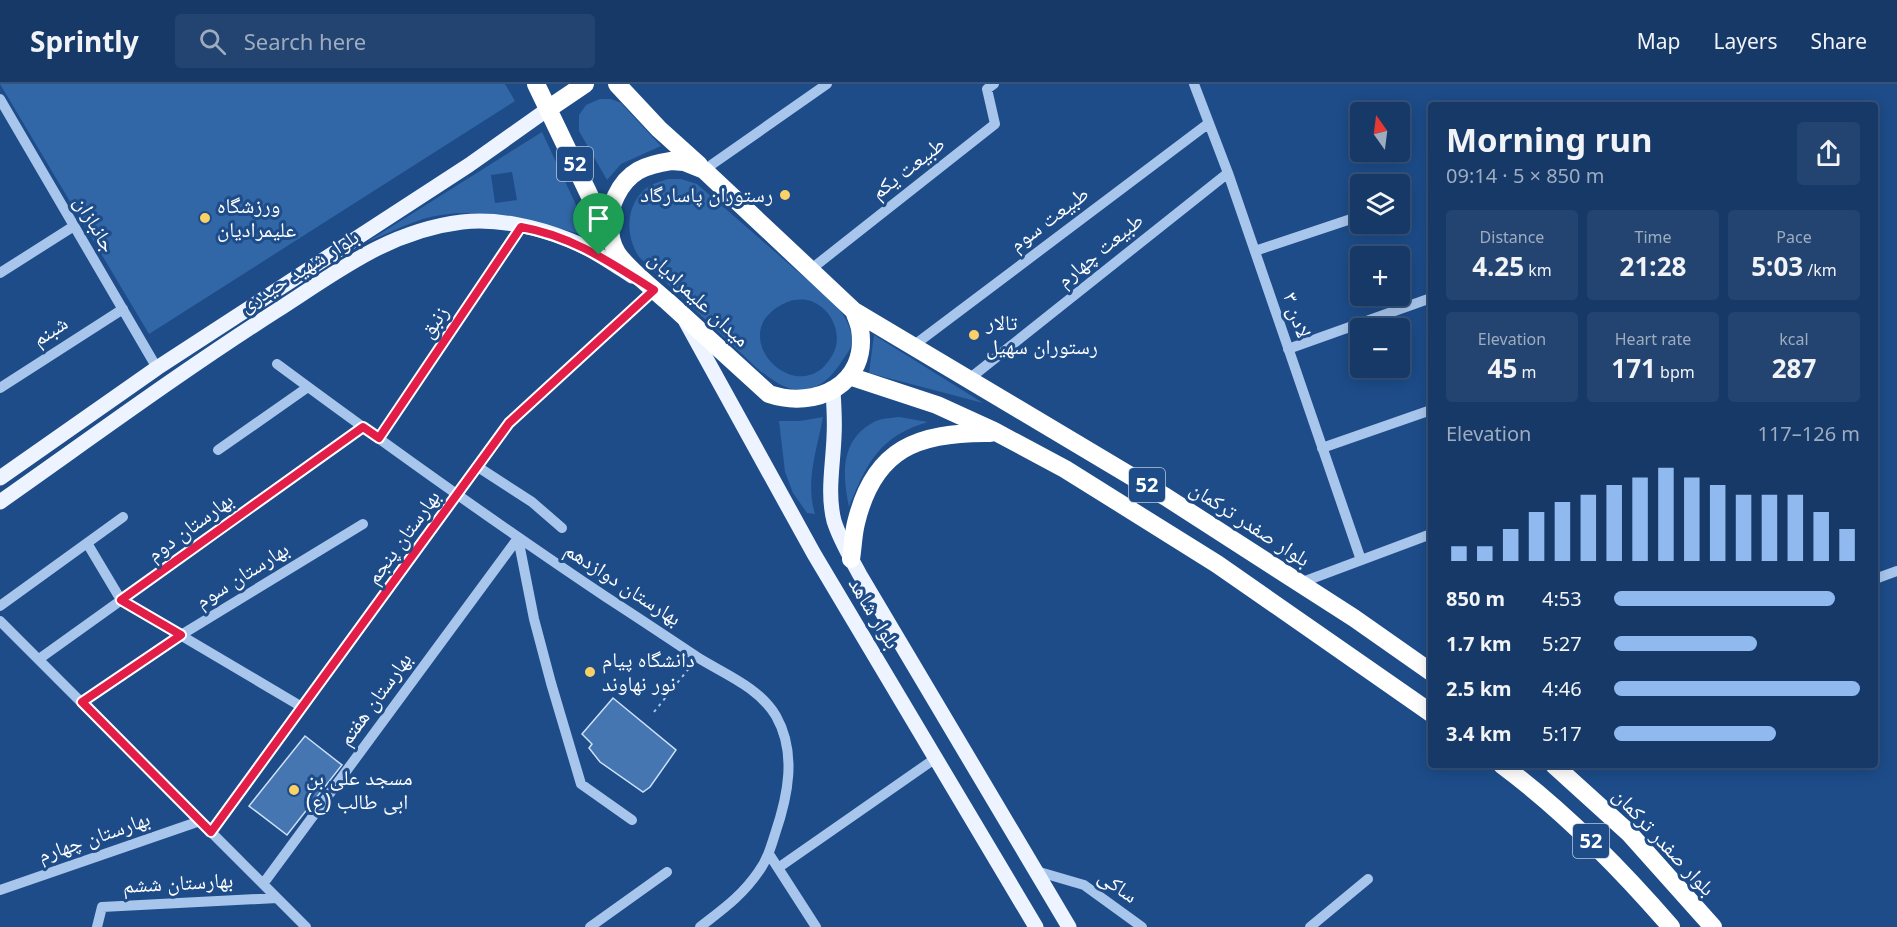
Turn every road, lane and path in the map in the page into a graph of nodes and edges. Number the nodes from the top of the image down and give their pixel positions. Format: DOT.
graph roads {
  1 [pos="536,84"];
  2 [pos="585,84"];
  3 [pos="617,84"];
  4 [pos="827,84"];
  5 [pos="994,84"];
  6 [pos="1194,84"];
  7 [pos="0,99"];
  8 [pos="548,109"];
  9 [pos="1209,123"];
  10 [pos="704,170"];
  11 [pos="1228,173"];
  12 [pos="1350,219"];
  13 [pos="74,226"];
  14 [pos="521,227"];
  15 [pos="613,244"];
  16 [pos="1255,251"];
  17 [pos="810,270"];
  18 [pos="0,273"];
  19 [pos="654,290"];
  20 [pos="1428,299"];
  21 [pos="123,309"];
  22 [pos="854,311"];
  23 [pos="684,316"];
  24 [pos="913,346"];
  25 [pos="1288,349"];
  26 [pos="277,364"];
  27 [pos="157,368"];
  28 [pos="849,376"];
  29 [pos="969,379"];
  30 [pos="170,383"];
  31 [pos="308,387"];
  32 [pos="0,388"];
  33 [pos="833,391"];
  34 [pos="1428,411"];
  35 [pos="363,427"];
  36 [pos="997,433"];
  37 [pos="379,438"];
  38 [pos="1322,448"];
  39 [pos="218,450"];
  40 [pos="478,467"];
  41 [pos="0,478"];
  42 [pos="458,495"];
  43 [pos="0,502"];
  44 [pos="123,517"];
  45 [pos="363,524"];
  46 [pos="562,528"];
  47 [pos="1428,535"];
  48 [pos="518,538"];
  49 [pos="87,543"];
  50 [pos="851,560"];
  51 [pos="1361,560"];
  52 [pos="1897,571"];
  53 [pos="1878,578"];
  54 [pos="1300,583"];
  55 [pos="121,600"];
  56 [pos="0,606"];
  57 [pos="0,621"];
  58 [pos="181,635"];
  59 [pos="698,657"];
  60 [pos="39,659"];
  61 [pos="1428,670"];
  62 [pos="82,702"];
  63 [pos="302,706"];
  64 [pos="1428,711"];
  65 [pos="654,712"];
  66 [pos="936,758"];
  67 [pos="1506,768"];
  68 [pos="1557,768"];
  69 [pos="632,820"];
  70 [pos="200,821"];
  71 [pos="211,832"];
  72 [pos="769,854"];
  73 [pos="778,868"];
  74 [pos="1036,871"];
  75 [pos="666,872"];
  76 [pos="1368,879"];
  77 [pos="263,884"];
  78 [pos="0,890"];
  79 [pos="277,898"];
  80 [pos="97,927"];
  81 [pos="306,927"];
  82 [pos="590,927"];
  83 [pos="700,927"];
  84 [pos="816,927"];
  85 [pos="1036,927"];
  86 [pos="1069,927"];
  87 [pos="1142,927"];
  88 [pos="1310,927"];
  89 [pos="1671,927"];
  90 [pos="1713,927"];
  1 -- 8 [label="highway, 52"];
  2 -- 8 [label="highway"];
  3 -- 10 [label="highway, 52"];
  4 -- 10 [label="street"];
  5 -- 17 [label="street, طبیعت یکم"];
  6 -- 9 [label="street, لادن ۳"];
  7 -- 13 [label="street, جانبازان"];
  8 -- 15 [label="highway, 52"];
  8 -- 27 [label="main road, بلوار شهید حیدری"];
  9 -- 11 [label="street, لادن ۳"];
  9 -- 24 [label="street, طبیعت سوم"];
  10 -- 15 [label="highway, 52"];
  10 -- 17 [label="highway, 52"];
  11 -- 16 [label="street, لادن ۳"];
  11 -- 29 [label="street, طبیعت چهارم"];
  12 -- 16 [label="street"];
  13 -- 18 [label="street"];
  13 -- 21 [label="street, جانبازان"];
  14 -- 19 [label="main road, بلوار شهید حیدری"];
  14 -- 30 [label="main road, بلوار شهید حیدری"];
  14 -- 37 [label="street, زنبق"];
  15 -- 19 [label="highway, میدان علیمرادیان / 52"];
  16 -- 25 [label="street, لادن ۳"];
  17 -- 22 [label="highway, 52"];
  19 -- 23 [label="highway, میدان علیمرادیان / 52"];
  19 -- 40 [label="street, بهارستان پنجم"];
  20 -- 25 [label="street"];
  21 -- 27 [label="street, جانبازان"];
  21 -- 32 [label="street, شبنم"];
  22 -- 24 [label="highway, بلوار صفدر ترکمان / 52"];
  22 -- 28 [label="highway, میدان علیمرادیان / 52"];
  23 -- 33 [label="highway, میدان علیمرادیان / 52"];
  23 -- 66 [label="main road, بلوار شاهد"];
  24 -- 29 [label="highway, بلوار صفدر ترکمان / 52"];
  25 -- 38 [label="street, لادن ۳"];
  26 -- 31 [label="street, بهارستان دوازدهم"];
  27 -- 30 [label="main road"];
  27 -- 41 [label="main road, بلوار شهید حیدری"];
  28 -- 33 [label="highway, میدان علیمرادیان / 52"];
  28 -- 36 [label="highway, 52"];
  29 -- 54 [label="highway, بلوار صفدر ترکمان / 52"];
  30 -- 43 [label="main road, بلوار شهید حیدری"];
  31 -- 35 [label="street, بهارستان دوازدهم"];
  31 -- 39 [label="street"];
  33 -- 50 [label="main road, بلوار شاهد"];
  34 -- 38 [label="street"];
  35 -- 37 [label="street, بهارستان دوازدهم"];
  35 -- 55 [label="street, بهارستان دوم"];
  36 -- 50 [label="highway"];
  36 -- 64 [label="highway, 52"];
  37 -- 42 [label="street, بهارستان دوازدهم"];
  38 -- 51 [label="street, لادن ۳"];
  40 -- 42 [label="street, بهارستان پنجم"];
  40 -- 46 [label="street"];
  42 -- 48 [label="street, بهارستان دوازدهم"];
  42 -- 63 [label="street, بهارستان پنجم"];
  44 -- 49 [label="street"];
  45 -- 58 [label="street, بهارستان سوم"];
  47 -- 51 [label="street"];
  48 -- 59 [label="street, بهارستان دوازدهم"];
  48 -- 69 [label="street"];
  48 -- 77 [label="street, بهارستان هفتم"];
  49 -- 55 [label="street"];
  49 -- 56 [label="street"];
  50 -- 74 [label="main road, بلوار شاهد"];
  51 -- 54 [label="street"];
  52 -- 53 [label="street"];
  54 -- 61 [label="highway, بلوار صفدر ترکمان / 52"];
  55 -- 58 [label="street"];
  55 -- 60 [label="street, بهارستان دوم"];
  57 -- 60 [label="street"];
  58 -- 62 [label="street, بهارستان سوم"];
  58 -- 63 [label="street"];
  59 -- 65 [label="path"];
  59 -- 72 [label="street, بهارستان دوازدهم"];
  60 -- 62 [label="street"];
  62 -- 70 [label="street"];
  63 -- 71 [label="street, بهارستان پنجم"];
  66 -- 73 [label="street"];
  66 -- 85 [label="main road, بلوار شاهد"];
  67 -- 89 [label="highway, 52"];
  68 -- 90 [label="highway, بلوار صفدر ترکمان / 52"];
  70 -- 71 [label="street"];
  70 -- 78 [label="street, بهارستان چهارم"];
  71 -- 77 [label="street"];
  72 -- 73 [label="street"];
  72 -- 83 [label="street, بهارستان دوازدهم"];
  73 -- 84 [label="street"];
  74 -- 86 [label="main road, بلوار شاهد"];
  74 -- 87 [label="street, ساکی"];
  75 -- 82 [label="street"];
  76 -- 88 [label="street"];
  77 -- 79 [label="street"];
  79 -- 80 [label="street, بهارستان ششم"];
  79 -- 81 [label="street"];
}
